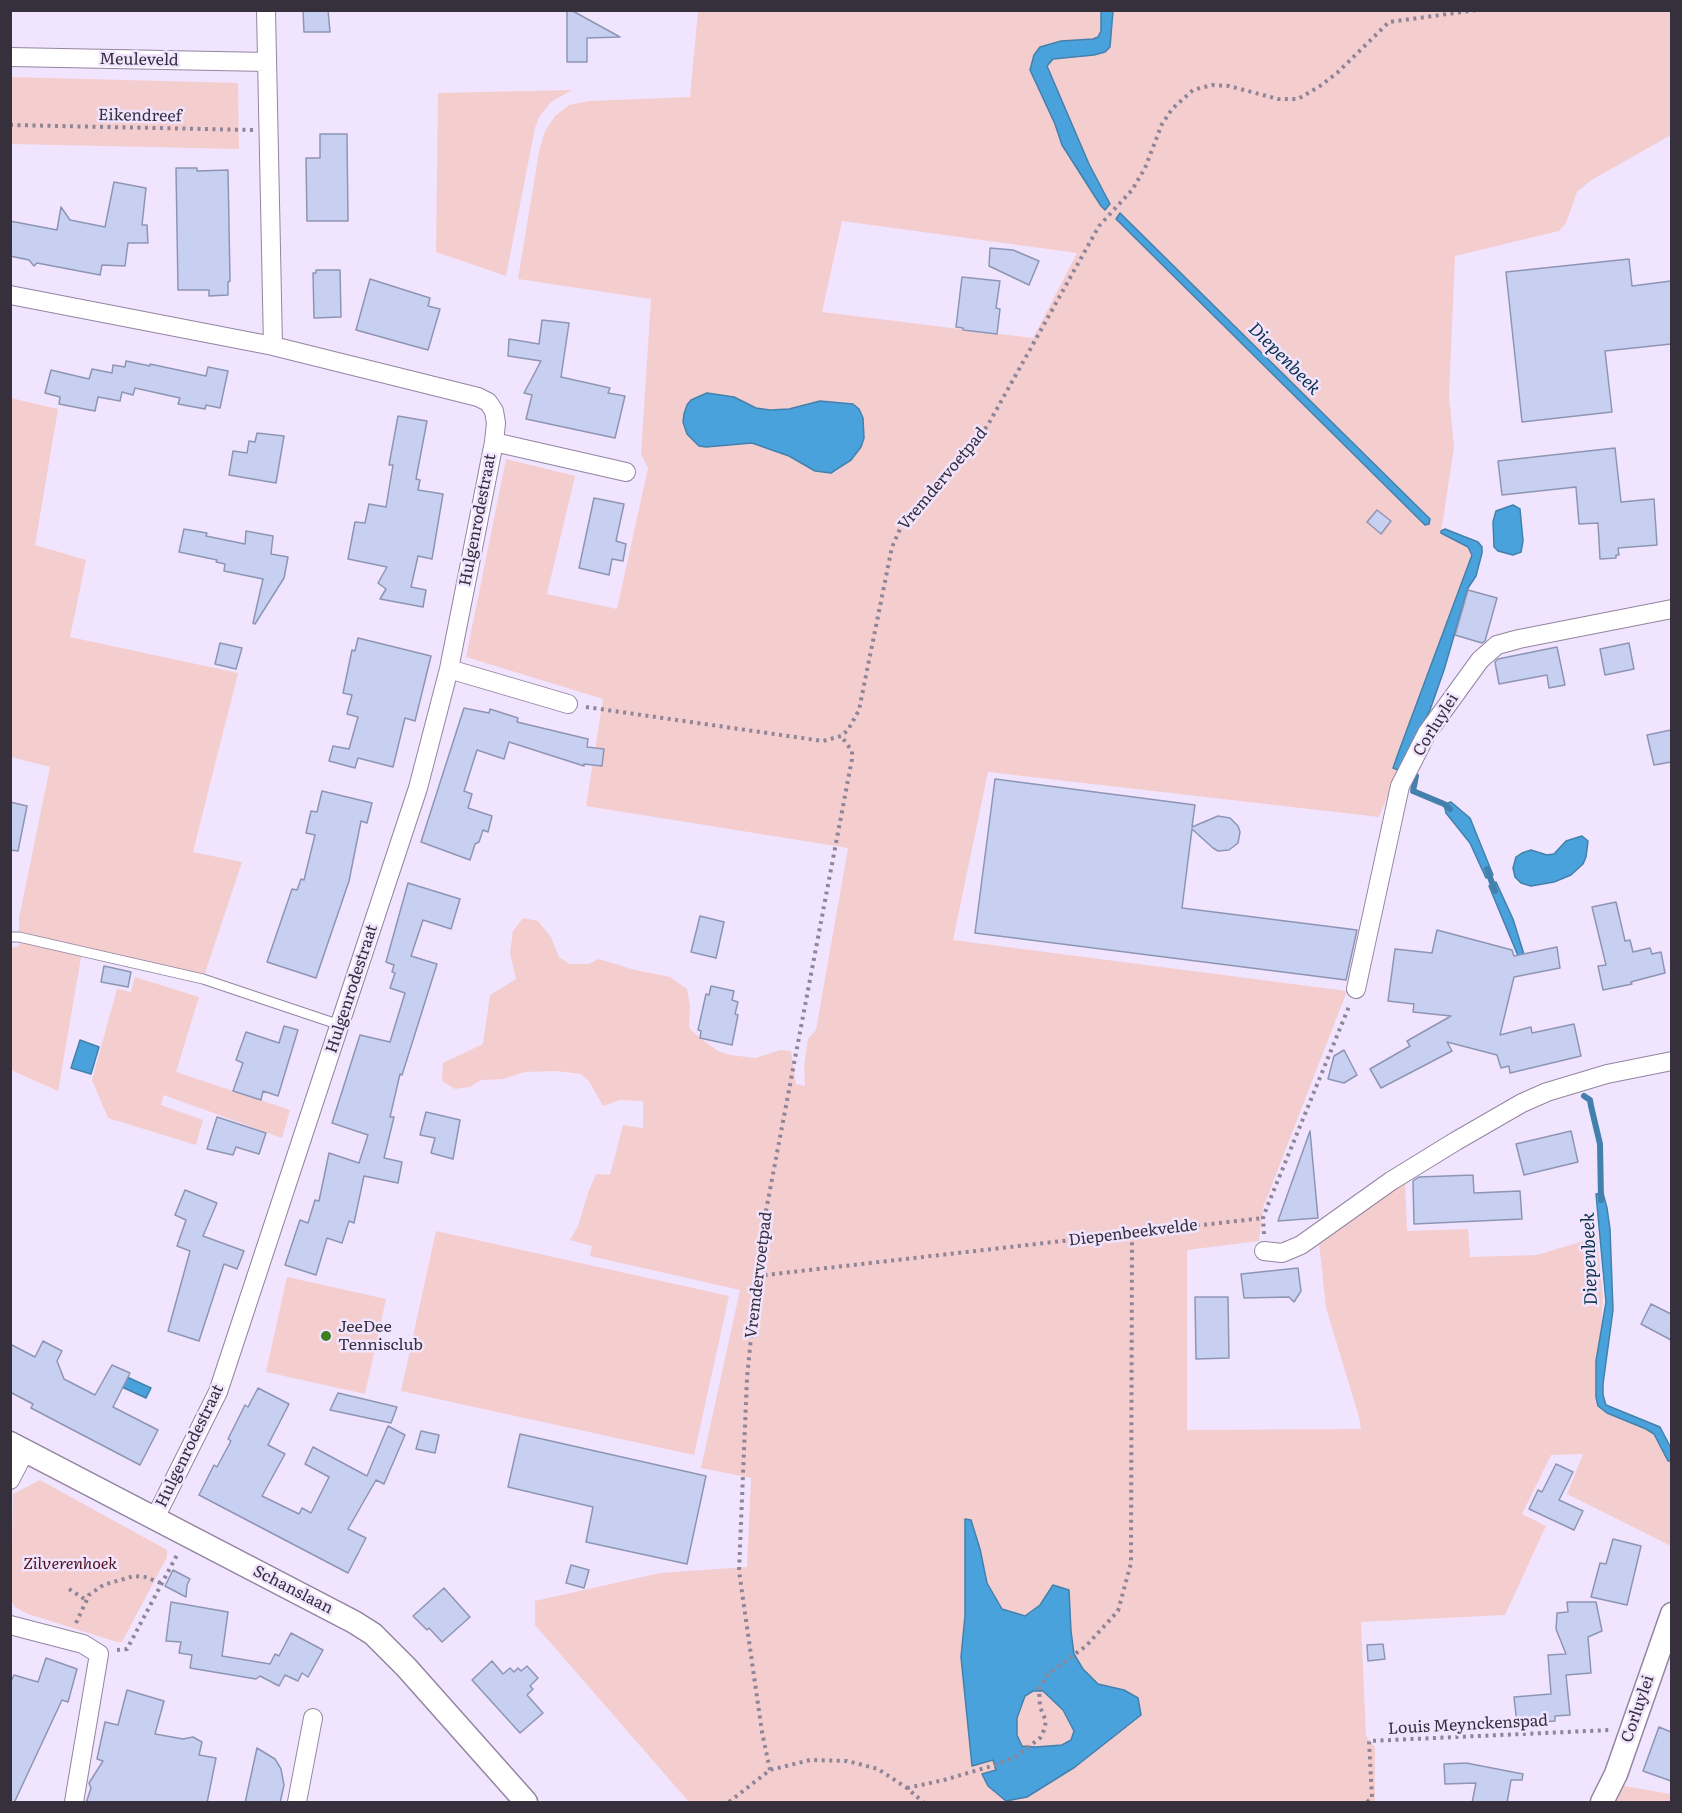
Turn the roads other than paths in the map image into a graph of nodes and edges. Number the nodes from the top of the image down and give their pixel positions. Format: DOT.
graph roads {
  1 [pos="266,10"];
  2 [pos="10,57"];
  3 [pos="267,62"];
  4 [pos="10,295"];
  5 [pos="273,345"];
  6 [pos="494,442"];
  7 [pos="626,472"];
  8 [pos="1671,609"];
  9 [pos="449,669"];
  10 [pos="568,704"];
  11 [pos="10,937"];
  12 [pos="1356,989"];
  13 [pos="340,1025"];
  14 [pos="1671,1061"];
  15 [pos="1264,1251"];
  16 [pos="18,1447"];
  17 [pos="10,1480"];
  18 [pos="155,1518"];
  19 [pos="1671,1617"];
  20 [pos="10,1625"];
  21 [pos="313,1718"];
  22 [pos="75,1803"];
  23 [pos="297,1803"];
  24 [pos="526,1803"];
  25 [pos="1602,1803"];
  1 -- 3 [label="street"];
  2 -- 3 [label="street, Meuleveld"];
  3 -- 5 [label="street"];
  4 -- 5 [label="street, Hulgenrodestraat"];
  5 -- 6 [label="street, Hulgenrodestraat"];
  6 -- 7 [label="street, Hulgenrodestraat"];
  6 -- 9 [label="street, Hulgenrodestraat"];
  8 -- 12 [label="street, Corluylei"];
  9 -- 10 [label="street"];
  9 -- 13 [label="street, Hulgenrodestraat"];
  11 -- 13 [label="lane"];
  13 -- 18 [label="street, Hulgenrodestraat"];
  14 -- 15 [label="street"];
  16 -- 17 [label="street"];
  16 -- 18 [label="street, Schanslaan"];
  18 -- 24 [label="street, Schanslaan"];
  19 -- 25 [label="street, Corluylei"];
  20 -- 22 [label="street"];
  21 -- 23 [label="street"];
}
